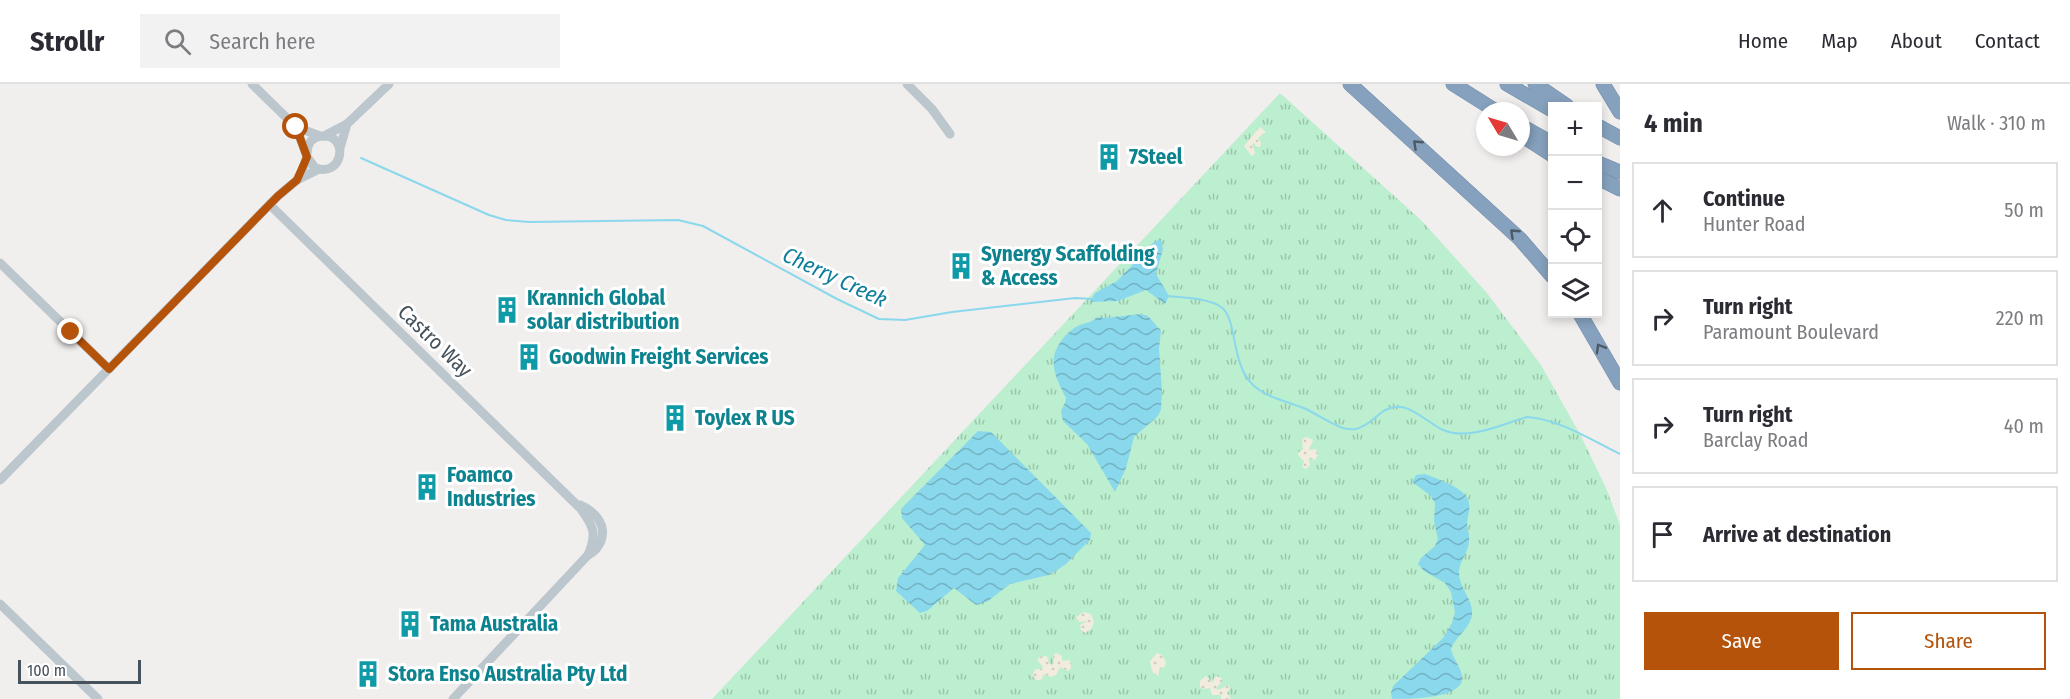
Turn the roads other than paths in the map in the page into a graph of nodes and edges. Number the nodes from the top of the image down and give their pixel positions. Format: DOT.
graph roads {
  1 [pos="252,84"];
  2 [pos="389,84"];
  3 [pos="907,84"];
  4 [pos="1350,84"];
  5 [pos="1507,84"];
  6 [pos="1535,84"];
  7 [pos="1603,84"];
  8 [pos="1458,88"];
  9 [pos="1476,102"];
  10 [pos="1481,102"];
  11 [pos="1561,102"];
  12 [pos="1548,108"];
  13 [pos="1620,112"];
  14 [pos="347,124"];
  15 [pos="296,127"];
  16 [pos="1602,130"];
  17 [pos="1530,131"];
  18 [pos="950,134"];
  19 [pos="322,136"];
  20 [pos="1620,139"];
  21 [pos="1530,141"];
  22 [pos="1548,141"];
  23 [pos="339,148"];
  24 [pos="1548,152"];
  25 [pos="307,156"];
  26 [pos="1602,165"];
  27 [pos="319,170"];
  28 [pos="1620,172"];
  29 [pos="1602,179"];
  30 [pos="297,180"];
  31 [pos="1620,189"];
  32 [pos="270,205"];
  33 [pos="0,263"];
  34 [pos="1548,271"];
  35 [pos="1582,318"];
  36 [pos="109,369"];
  37 [pos="1620,383"];
  38 [pos="0,480"];
  39 [pos="0,604"];
  40 [pos="98,699"];
  41 [pos="453,699"];
  1 -- 15 [label="street"];
  2 -- 14 [label="street"];
  3 -- 18 [label="street"];
  34 -- 4 [label="highway, one-way"];
  5 -- 12 [label="highway"];
  6 -- 11 [label="highway"];
  7 -- 13 [label="highway"];
  8 -- 9 [label="highway"];
  8 -- 10 [label="highway"];
  14 -- 19 [label="street"];
  14 -- 23 [label="street"];
  15 -- 19 [label="street"];
  15 -- 25 [label="street"];
  16 -- 20 [label="highway"];
  17 -- 22 [label="highway"];
  19 -- 23 [label="street"];
  19 -- 25 [label="street"];
  21 -- 24 [label="highway"];
  23 -- 27 [label="street"];
  25 -- 27 [label="street"];
  25 -- 30 [label="street"];
  26 -- 28 [label="highway"];
  27 -- 30 [label="street"];
  29 -- 31 [label="highway"];
  30 -- 32 [label="street"];
  32 -- 36 [label="street"];
  32 -- 41 [label="street, Castro Way"];
  33 -- 36 [label="street"];
  37 -- 35 [label="highway, one-way"];
  36 -- 38 [label="street"];
  39 -- 40 [label="street"];
}
